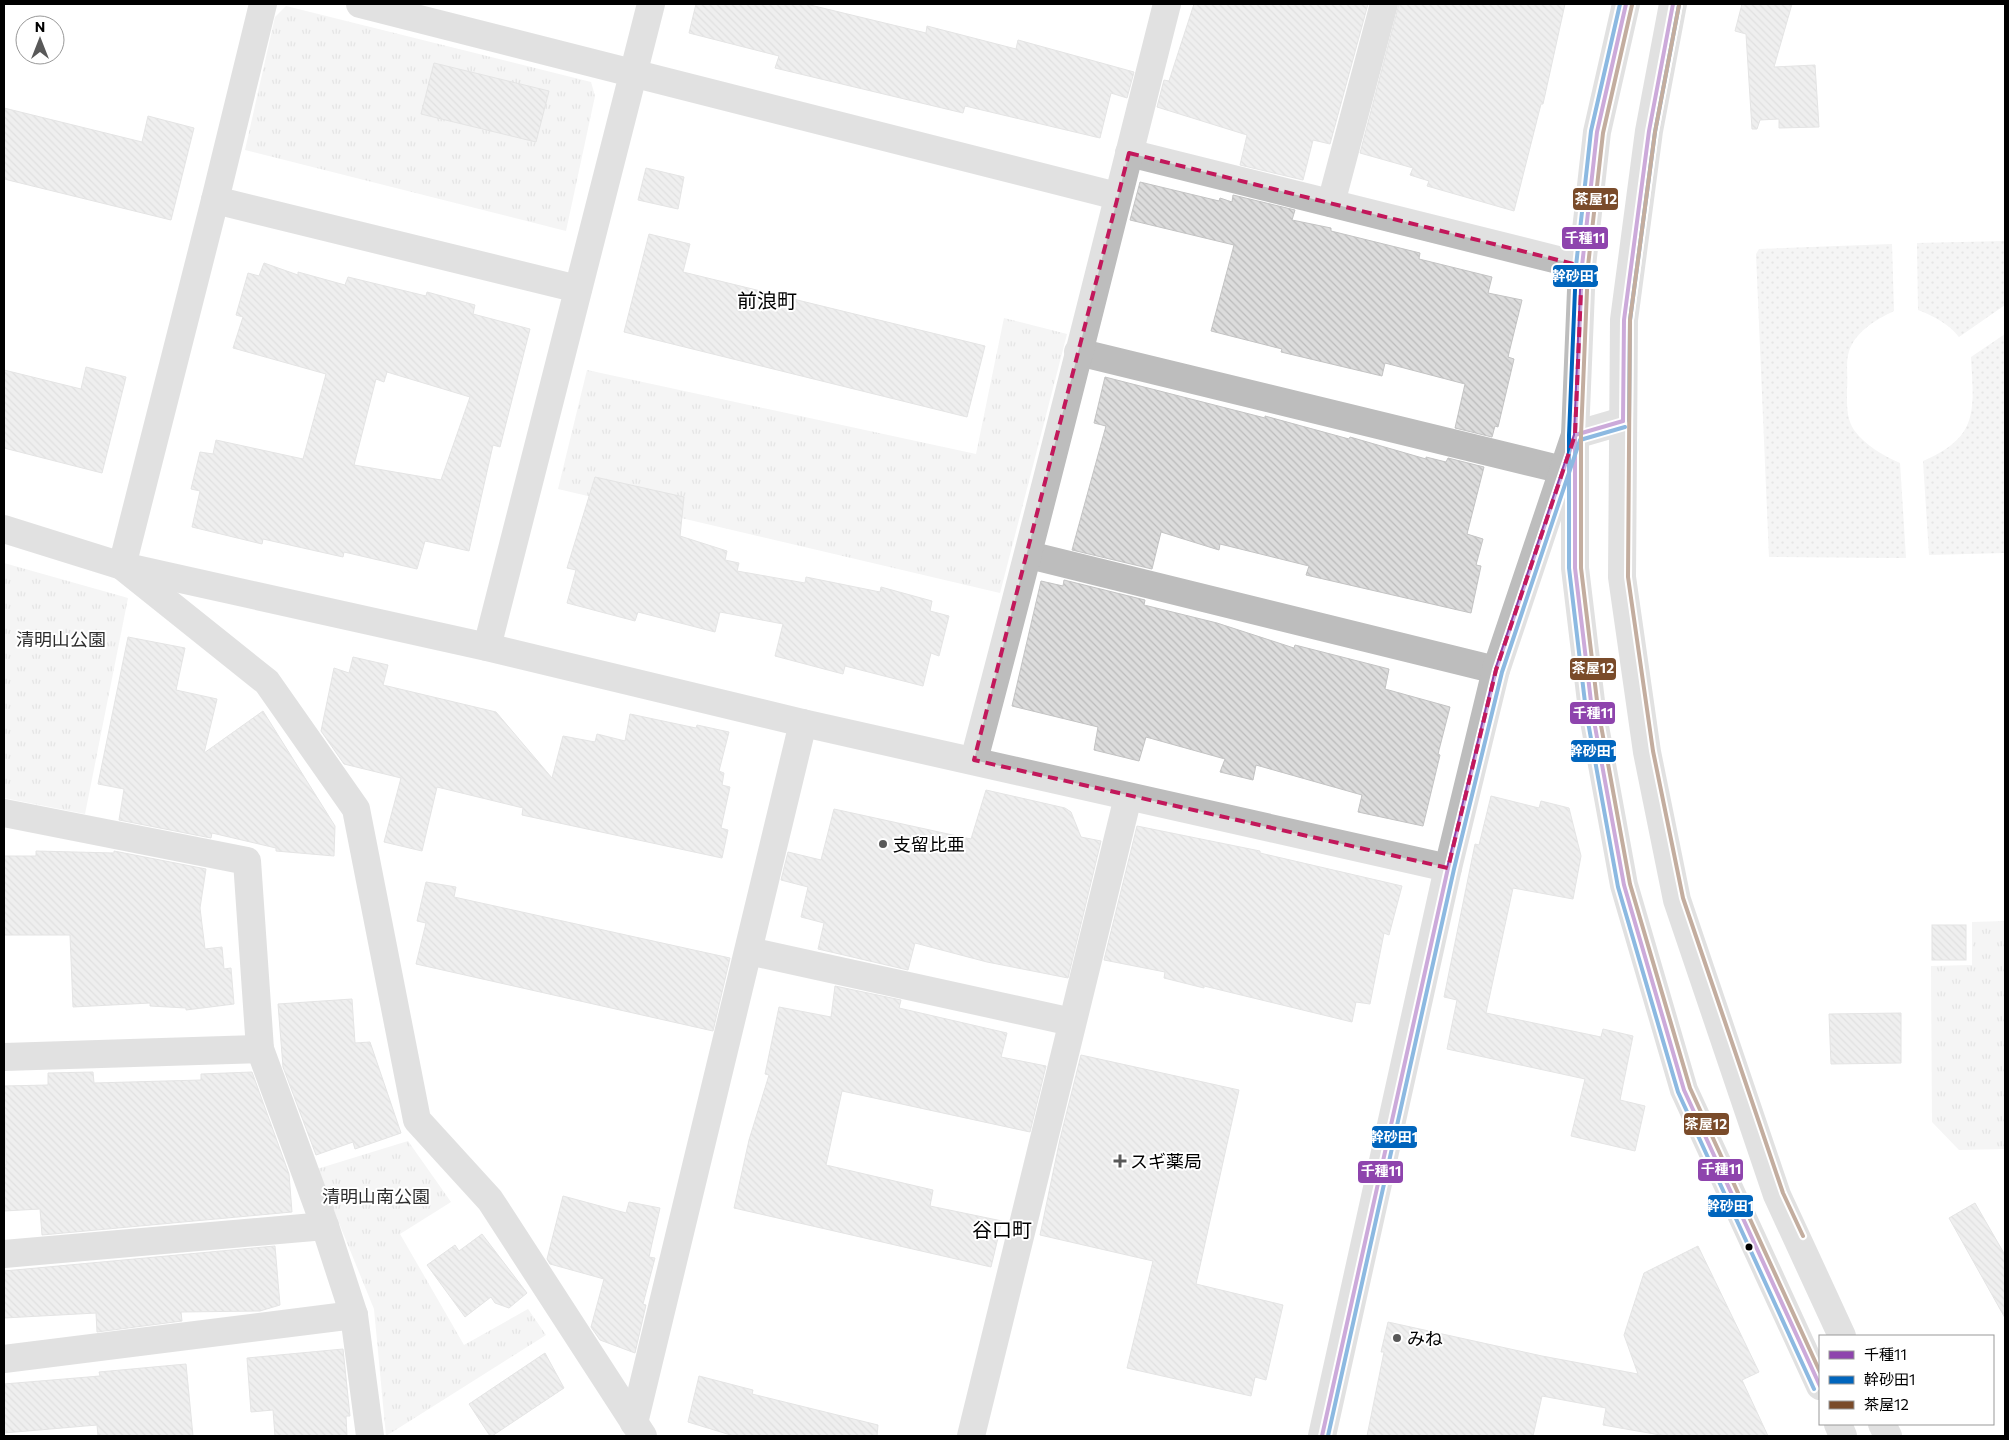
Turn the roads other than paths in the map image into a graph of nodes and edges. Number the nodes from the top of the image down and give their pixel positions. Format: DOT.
graph roads {
  1 [pos="263,4"];
  2 [pos="360,4"];
  3 [pos="650,4"];
  4 [pos="1167,4"];
  5 [pos="1384,4"];
  6 [pos="1626,4"];
  7 [pos="1673,4"];
  8 [pos="633,73"];
  9 [pos="1129,153"];
  10 [pos="1117,196"];
  11 [pos="215,200"];
  12 [pos="1331,203"];
  13 [pos="1582,266"];
  14 [pos="578,290"];
  15 [pos="1078,352"];
  16 [pos="1623,422"];
  17 [pos="1575,435"];
  18 [pos="1563,470"];
  19 [pos="4,529"];
  20 [pos="1029,555"];
  21 [pos="122,566"];
  22 [pos="487,647"];
  23 [pos="1496,670"];
  24 [pos="803,723"];
  25 [pos="974,760"];
  26 [pos="1128,797"];
  27 [pos="4,813"];
  28 [pos="1448,868"];
  29 [pos="749,951"];
  30 [pos="1072,1022"];
  31 [pos="260,1049"];
  32 [pos="4,1057"];
  33 [pos="325,1226"];
  34 [pos="4,1254"];
  35 [pos="354,1315"];
  36 [pos="1842,1335"];
  37 [pos="4,1359"];
  38 [pos="1819,1384"];
  39 [pos="638,1430"];
  40 [pos="370,1436"];
  41 [pos="971,1436"];
  42 [pos="1322,1436"];
  1 -- 11 [label="street"];
  2 -- 8 [label="street"];
  3 -- 8 [label="street"];
  4 -- 9 [label="street"];
  5 -- 12 [label="street"];
  6 -- 13 [label="street"];
  7 -- 16 [label="street"];
  8 -- 10 [label="street"];
  8 -- 14 [label="street"];
  9 -- 10 [label="street"];
  9 -- 12 [label="street"];
  10 -- 15 [label="street"];
  11 -- 14 [label="street"];
  11 -- 21 [label="street"];
  12 -- 13 [label="street"];
  13 -- 17 [label="street"];
  14 -- 22 [label="street"];
  15 -- 18 [label="street"];
  15 -- 20 [label="street"];
  16 -- 17 [label="street"];
  16 -- 36 [label="street"];
  17 -- 18 [label="street"];
  17 -- 38 [label="street"];
  18 -- 23 [label="street"];
  19 -- 21 [label="street"];
  20 -- 23 [label="street"];
  20 -- 25 [label="street"];
  21 -- 22 [label="street"];
  21 -- 39 [label="street"];
  22 -- 24 [label="street"];
  23 -- 28 [label="street"];
  24 -- 25 [label="street"];
  24 -- 29 [label="street"];
  25 -- 26 [label="street"];
  26 -- 28 [label="street"];
  26 -- 30 [label="street"];
  27 -- 31 [label="street"];
  28 -- 42 [label="street"];
  29 -- 30 [label="street"];
  29 -- 39 [label="street"];
  30 -- 41 [label="street"];
  31 -- 32 [label="street"];
  31 -- 33 [label="street"];
  33 -- 34 [label="street"];
  33 -- 35 [label="street"];
  35 -- 37 [label="street"];
  35 -- 40 [label="street"];
}
